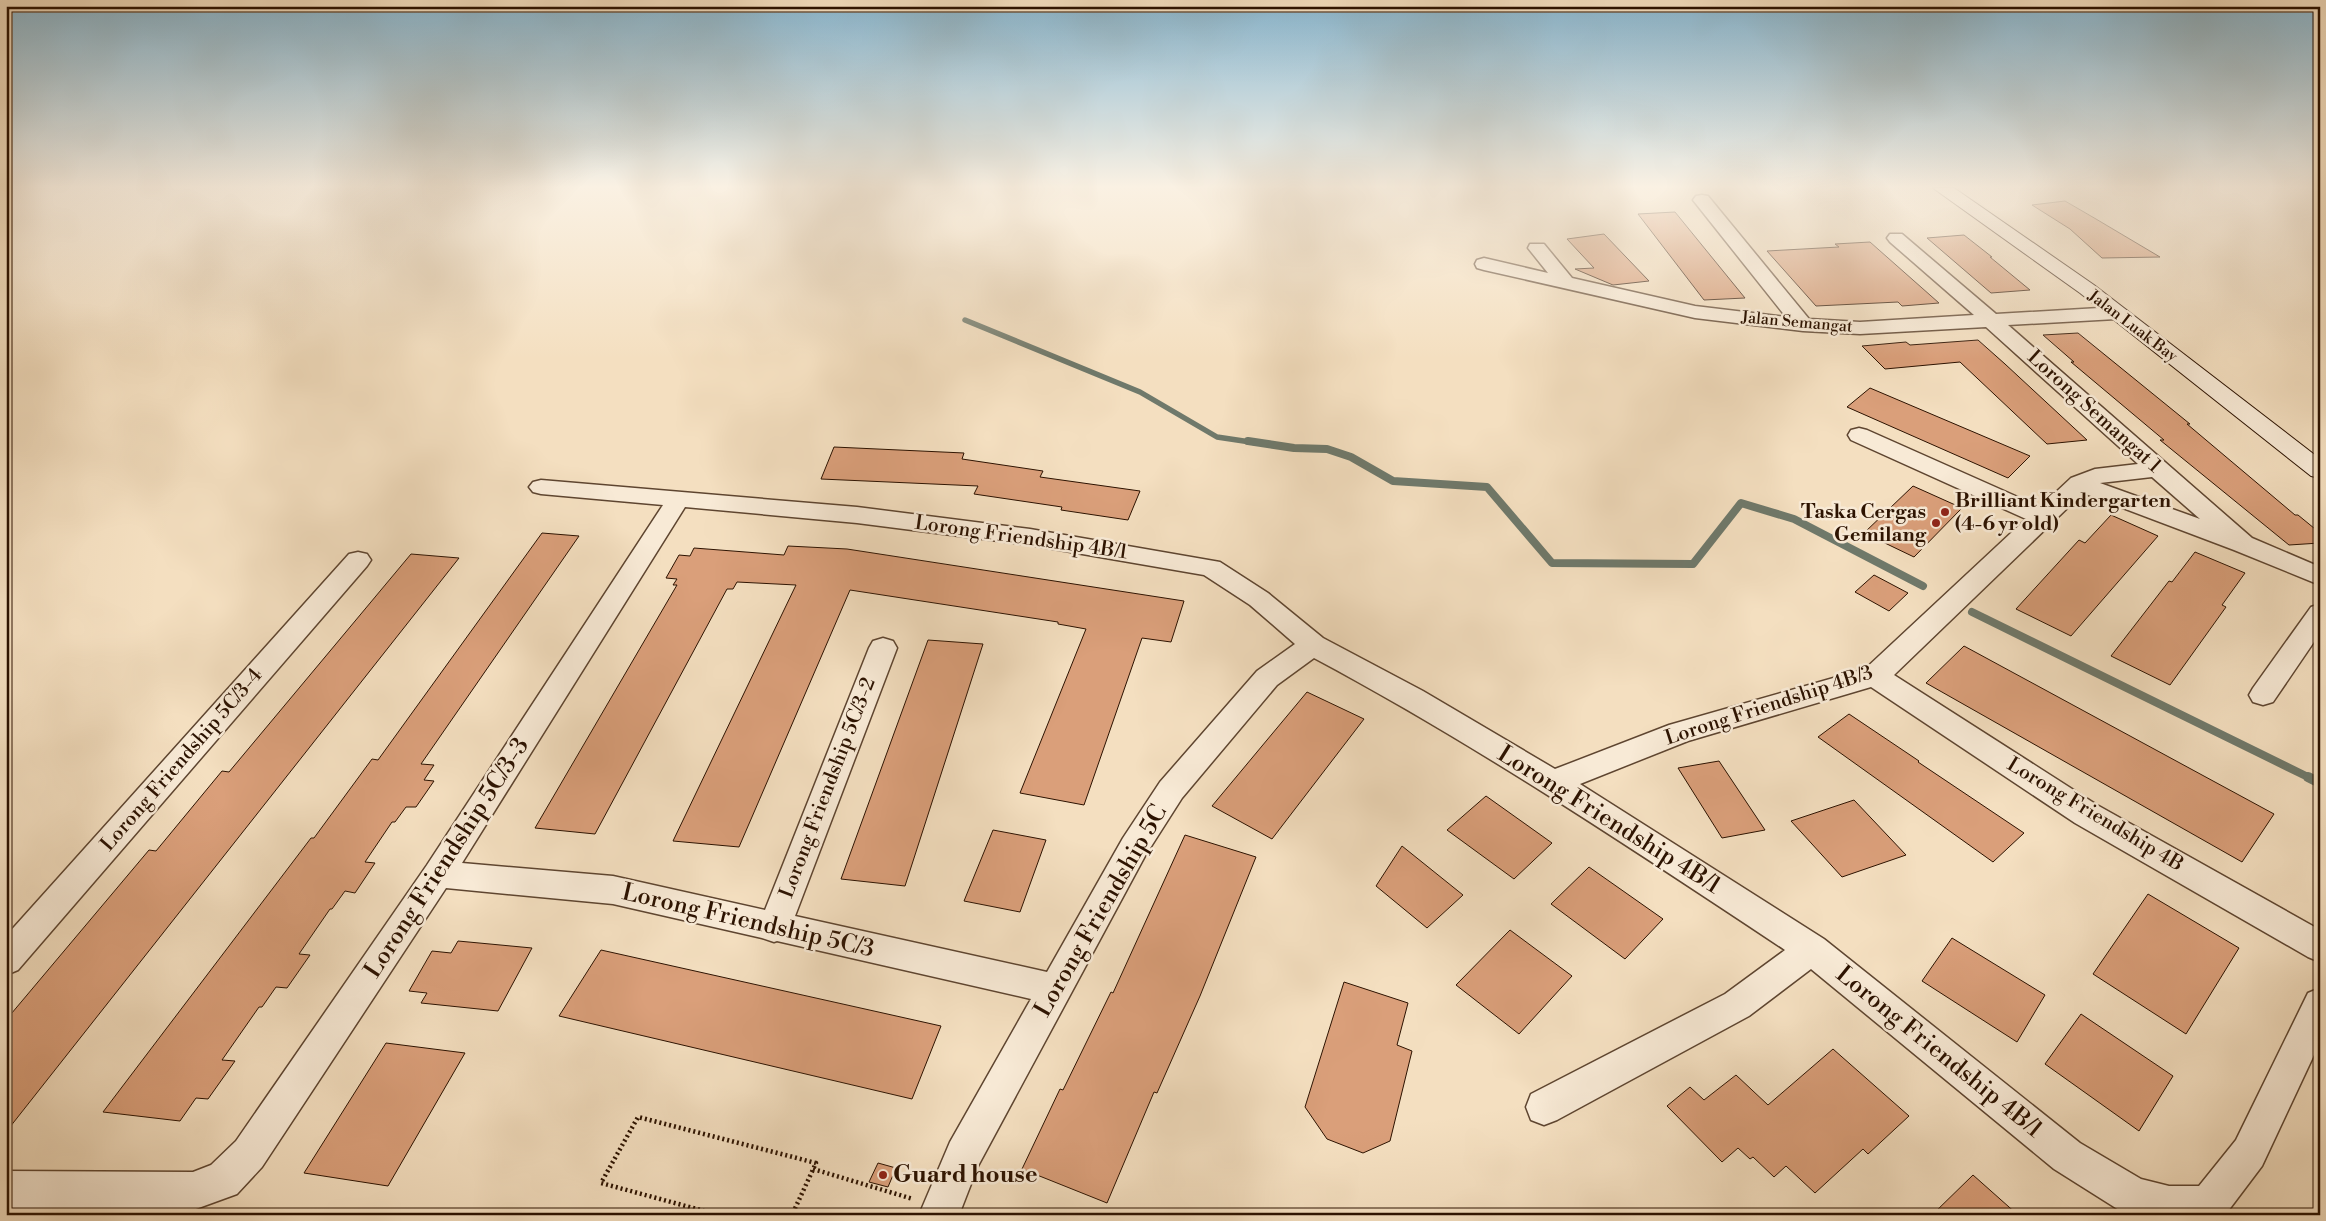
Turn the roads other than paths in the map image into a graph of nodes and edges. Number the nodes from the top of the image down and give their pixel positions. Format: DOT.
graph roads {
  1 [pos="1738,245"];
  2 [pos="1904,245"];
  3 [pos="2026,245"];
  4 [pos="2048,245"];
  5 [pos="1538,248"];
  6 [pos="1484,264"];
  7 [pos="1566,284"];
  8 [pos="2116,313"];
  9 [pos="1991,319"];
  10 [pos="1803,325"];
  11 [pos="1858,435"];
  12 [pos="2320,451"];
  13 [pos="2157,469"];
  14 [pos="2320,471"];
  15 [pos="2079,483"];
  16 [pos="541,488"];
  17 [pos="678,500"];
  18 [pos="2042,517"];
  19 [pos="2243,544"];
  20 [pos="358,560"];
  21 [pos="2320,577"];
  22 [pos="2320,612"];
  23 [pos="1313,645"];
  24 [pos="883,648"];
  25 [pos="1875,676"];
  26 [pos="2263,695"];
  27 [pos="1553,782"];
  28 [pos="438,874"];
  29 [pos="774,928"];
  30 [pos="2320,947"];
  31 [pos="1812,949"];
  32 [pos="6,960"];
  33 [pos="1055,989"];
  34 [pos="2320,1004"];
  35 [pos="1544,1107"];
  36 [pos="6,1190"];
  37 [pos="2173,1210"];
  38 [pos="940,1211"];
  1 -- 10 [label="street"];
  2 -- 9 [label="street, Lorong Semangat 1"];
  3 -- 8 [label="street, Jalan Luak Bay"];
  4 -- 12 [label="street, Jalan Luak Bay"];
  5 -- 7 [label="street"];
  6 -- 7 [label="street, Jalan Semangat"];
  7 -- 10 [label="street, Jalan Semangat"];
  8 -- 9 [label="street, Jalan Semangat"];
  8 -- 14 [label="street, Jalan Luak Bay"];
  9 -- 10 [label="street, Jalan Semangat"];
  9 -- 13 [label="street, Lorong Semangat 1"];
  11 -- 18 [label="street"];
  13 -- 15 [label="street, Lorong Friendship 4B/3"];
  13 -- 19 [label="street, Lorong Semangat 1"];
  15 -- 18 [label="street, Lorong Friendship 4B/3"];
  15 -- 19 [label="street"];
  16 -- 17 [label="street, Lorong Friendship 4B/1"];
  17 -- 23 [label="street, Lorong Friendship 4B/1"];
  17 -- 28 [label="street, Lorong Friendship 5C/3-3"];
  18 -- 25 [label="street, Lorong Friendship 4B/3"];
  19 -- 21 [label="street"];
  20 -- 32 [label="street, Lorong Friendship 5C/3-4"];
  22 -- 26 [label="street"];
  23 -- 27 [label="street, Lorong Friendship 4B/1"];
  23 -- 33 [label="street, Lorong Friendship 5C"];
  24 -- 29 [label="street, Lorong Friendship 5C/3-2"];
  25 -- 27 [label="street, Lorong Friendship 4B/3"];
  25 -- 30 [label="street, Lorong Friendship 4B"];
  27 -- 31 [label="street, Lorong Friendship 4B/1"];
  28 -- 29 [label="street, Lorong Friendship 5C/3"];
  28 -- 36 [label="street, Lorong Friendship 5C/3-3"];
  29 -- 33 [label="street, Lorong Friendship 5C/3"];
  31 -- 35 [label="street"];
  31 -- 37 [label="street, Lorong Friendship 4B/1"];
  33 -- 38 [label="street, Lorong Friendship 5C"];
  34 -- 37 [label="street, Lorong Friendship 4B/1"];
}
